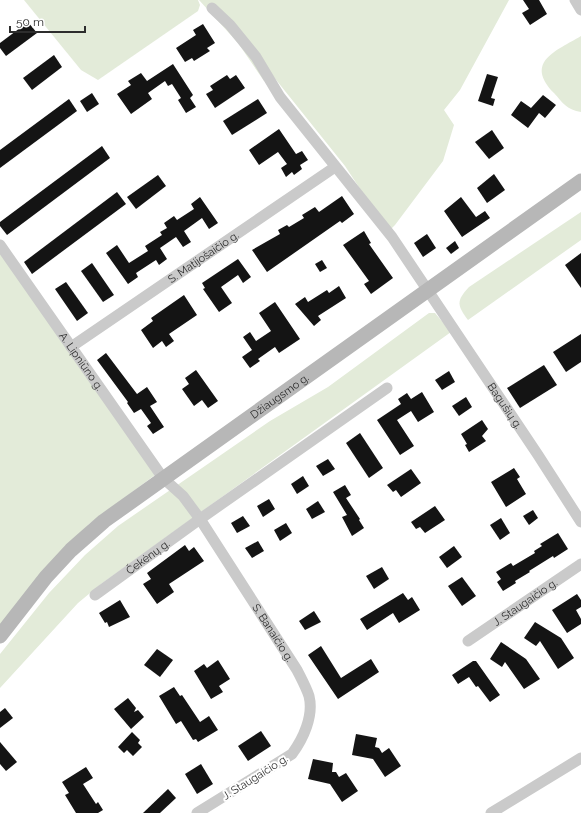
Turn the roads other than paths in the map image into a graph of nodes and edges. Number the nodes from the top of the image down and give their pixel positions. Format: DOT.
graph roads {
  1 [pos="575,0"];
  2 [pos="212,8"];
  3 [pos="581,10"];
  4 [pos="335,167"];
  5 [pos="581,181"];
  6 [pos="0,245"];
  7 [pos="428,289"];
  8 [pos="71,347"];
  9 [pos="387,388"];
  10 [pos="163,478"];
  11 [pos="200,519"];
  12 [pos="581,522"];
  13 [pos="581,564"];
  14 [pos="95,595"];
  15 [pos="0,636"];
  16 [pos="468,641"];
  17 [pos="292,754"];
  18 [pos="579,763"];
  19 [pos="197,813"];
  20 [pos="492,813"];
  1 -- 3 [label="street"];
  2 -- 4 [label="street, Bagušių g."];
  4 -- 7 [label="street, Bagušių g."];
  4 -- 8 [label="street, S. Matijošaičio g."];
  5 -- 7 [label="street, Džiaugsmo g."];
  6 -- 8 [label="street, A. Lipniūno g."];
  7 -- 10 [label="street, Džiaugsmo g."];
  7 -- 12 [label="street, Bagušių g."];
  8 -- 10 [label="street, A. Lipniūno g."];
  9 -- 11 [label="street"];
  10 -- 11 [label="street, S. Banaičio g."];
  10 -- 15 [label="street, Džiaugsmo g."];
  11 -- 14 [label="street, Čekėnų g."];
  11 -- 17 [label="street, S. Banaičio g."];
  13 -- 16 [label="street, J. Staugaičio g."];
  17 -- 19 [label="street, J. Staugaičio g."];
  18 -- 20 [label="street"];
}
